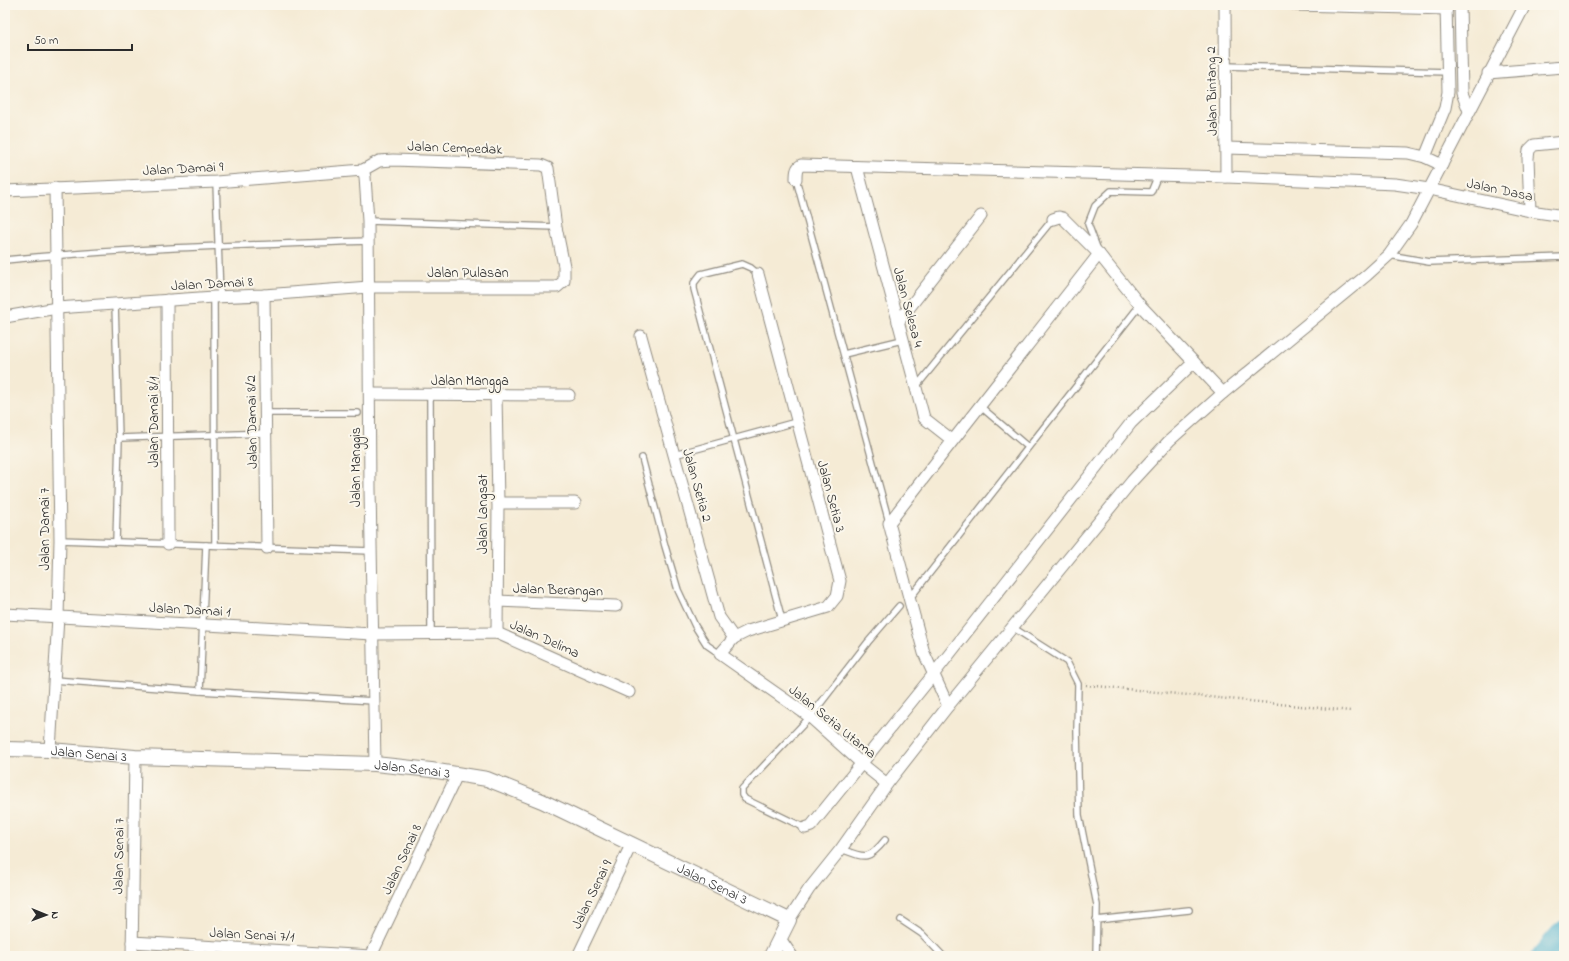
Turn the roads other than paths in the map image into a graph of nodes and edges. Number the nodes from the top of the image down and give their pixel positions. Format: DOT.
graph roads {
  1 [pos="1225,5"];
  2 [pos="1296,5"];
  3 [pos="1460,5"];
  4 [pos="1525,5"];
  5 [pos="1447,7"];
  6 [pos="1225,66"];
  7 [pos="1564,67"];
  8 [pos="1449,72"];
  9 [pos="1488,73"];
  10 [pos="1469,110"];
  11 [pos="1564,142"];
  12 [pos="1226,148"];
  13 [pos="1425,157"];
  14 [pos="1442,165"];
  15 [pos="857,167"];
  16 [pos="363,170"];
  17 [pos="1158,175"];
  18 [pos="1226,177"];
  19 [pos="796,179"];
  20 [pos="216,182"];
  21 [pos="55,188"];
  22 [pos="1429,189"];
  23 [pos="5,191"];
  24 [pos="1530,211"];
  25 [pos="980,216"];
  26 [pos="1564,216"];
  27 [pos="1053,219"];
  28 [pos="368,221"];
  29 [pos="556,227"];
  30 [pos="368,241"];
  31 [pos="219,246"];
  32 [pos="56,254"];
  33 [pos="1100,254"];
  34 [pos="1389,255"];
  35 [pos="1564,257"];
  36 [pos="5,260"];
  37 [pos="758,274"];
  38 [pos="369,287"];
  39 [pos="264,295"];
  40 [pos="217,297"];
  41 [pos="167,300"];
  42 [pos="115,304"];
  43 [pos="1140,305"];
  44 [pos="57,308"];
  45 [pos="5,317"];
  46 [pos="898,322"];
  47 [pos="641,336"];
  48 [pos="902,340"];
  49 [pos="844,354"];
  50 [pos="1194,362"];
  51 [pos="915,388"];
  52 [pos="1223,392"];
  53 [pos="370,394"];
  54 [pos="430,394"];
  55 [pos="496,395"];
  56 [pos="569,395"];
  57 [pos="981,407"];
  58 [pos="358,413"];
  59 [pos="265,414"];
  60 [pos="796,422"];
  61 [pos="266,433"];
  62 [pos="215,435"];
  63 [pos="168,436"];
  64 [pos="118,438"];
  65 [pos="734,438"];
  66 [pos="952,440"];
  67 [pos="1028,447"];
  68 [pos="674,455"];
  69 [pos="642,458"];
  70 [pos="575,502"];
  71 [pos="498,503"];
  72 [pos="889,524"];
  73 [pos="60,540"];
  74 [pos="116,542"];
  75 [pos="168,544"];
  76 [pos="206,545"];
  77 [pos="215,545"];
  78 [pos="267,548"];
  79 [pos="371,551"];
  80 [pos="497,601"];
  81 [pos="904,603"];
  82 [pos="616,606"];
  83 [pos="5,614"];
  84 [pos="58,617"];
  85 [pos="782,620"];
  86 [pos="204,625"];
  87 [pos="1012,627"];
  88 [pos="497,633"];
  89 [pos="373,634"];
  90 [pos="431,634"];
  91 [pos="734,638"];
  92 [pos="720,654"];
  93 [pos="933,675"];
  94 [pos="54,680"];
  95 [pos="200,691"];
  96 [pos="629,692"];
  97 [pos="374,701"];
  98 [pos="948,706"];
  99 [pos="810,717"];
  100 [pos="5,749"];
  101 [pos="50,750"];
  102 [pos="135,757"];
  103 [pos="861,763"];
  104 [pos="375,764"];
  105 [pos="457,774"];
  106 [pos="888,784"];
  107 [pos="805,828"];
  108 [pos="885,840"];
  109 [pos="631,845"];
  110 [pos="841,849"];
  111 [pos="1189,910"];
  112 [pos="789,920"];
  113 [pos="901,920"];
  114 [pos="1096,920"];
  115 [pos="779,937"];
  116 [pos="132,942"];
  117 [pos="132,956"];
  118 [pos="371,956"];
  119 [pos="578,956"];
  120 [pos="770,956"];
  121 [pos="792,956"];
  122 [pos="943,956"];
  123 [pos="1096,956"];
  1 -- 6 [label="street, Jalan Bintang 2"];
  2 -- 5 [label="street"];
  3 -- 10 [label="street"];
  4 -- 9 [label="street"];
  5 -- 8 [label="street"];
  6 -- 8 [label="lane"];
  6 -- 12 [label="street, Jalan Bintang 2"];
  7 -- 9 [label="street"];
  8 -- 13 [label="street"];
  9 -- 10 [label="street"];
  10 -- 14 [label="street"];
  11 -- 24 [label="street"];
  12 -- 13 [label="street"];
  12 -- 18 [label="street, Jalan Bintang 2"];
  13 -- 14 [label="street"];
  14 -- 22 [label="street"];
  15 -- 17 [label="street, Jalan Dasa"];
  15 -- 19 [label="street, Jalan Dasa"];
  15 -- 46 [label="street, Jalan Selesa 4"];
  16 -- 20 [label="street, Jalan Damai 9"];
  16 -- 28 [label="street, Jalan Manggis"];
  16 -- 29 [label="street, Jalan Cempedak"];
  17 -- 18 [label="street, Jalan Dasa"];
  17 -- 33 [label="lane"];
  18 -- 22 [label="street, Jalan Dasa"];
  19 -- 49 [label="lane"];
  20 -- 21 [label="street, Jalan Damai 9"];
  20 -- 31 [label="lane"];
  21 -- 23 [label="street, Jalan Damai 9"];
  21 -- 32 [label="street, Jalan Damai 7"];
  22 -- 24 [label="street, Jalan Dasa"];
  22 -- 34 [label="street"];
  24 -- 26 [label="street, Jalan Dasa"];
  25 -- 46 [label="street"];
  27 -- 33 [label="street"];
  27 -- 51 [label="lane"];
  28 -- 29 [label="lane"];
  28 -- 30 [label="street, Jalan Manggis"];
  29 -- 38 [label="street, Jalan Pulasan"];
  30 -- 31 [label="lane"];
  30 -- 38 [label="street, Jalan Manggis"];
  31 -- 32 [label="lane"];
  31 -- 40 [label="lane"];
  32 -- 36 [label="lane"];
  32 -- 44 [label="street, Jalan Damai 7"];
  33 -- 43 [label="street"];
  33 -- 57 [label="street"];
  34 -- 35 [label="lane"];
  34 -- 52 [label="street"];
  37 -- 60 [label="street, Jalan Setia 3"];
  37 -- 65 [label="lane"];
  38 -- 39 [label="street, Jalan Damai 8"];
  38 -- 53 [label="street, Jalan Manggis"];
  39 -- 40 [label="street, Jalan Damai 8"];
  39 -- 59 [label="street, Jalan Damai 8/2"];
  40 -- 41 [label="street, Jalan Damai 8"];
  40 -- 62 [label="lane"];
  41 -- 42 [label="street, Jalan Damai 8"];
  41 -- 63 [label="street, Jalan Damai 8/1"];
  42 -- 44 [label="street, Jalan Damai 8"];
  42 -- 64 [label="lane"];
  43 -- 50 [label="street"];
  43 -- 67 [label="lane"];
  44 -- 45 [label="street, Jalan Damai 8"];
  44 -- 73 [label="street, Jalan Damai 7"];
  46 -- 48 [label="street, Jalan Selesa 4"];
  47 -- 68 [label="street, Jalan Setia 2"];
  48 -- 49 [label="lane"];
  48 -- 51 [label="street, Jalan Selesa 4"];
  49 -- 72 [label="lane"];
  50 -- 52 [label="street"];
  50 -- 93 [label="street"];
  51 -- 66 [label="street, Jalan Selesa 4"];
  52 -- 87 [label="street"];
  53 -- 54 [label="street, Jalan Mangga"];
  53 -- 79 [label="street, Jalan Manggis"];
  54 -- 55 [label="street, Jalan Mangga"];
  54 -- 90 [label="lane"];
  55 -- 56 [label="street, Jalan Mangga"];
  55 -- 71 [label="street, Jalan Langsat"];
  57 -- 66 [label="street"];
  57 -- 67 [label="lane"];
  58 -- 59 [label="lane"];
  59 -- 61 [label="street, Jalan Damai 8/2"];
  60 -- 65 [label="lane"];
  60 -- 85 [label="street, Jalan Setia 3"];
  61 -- 62 [label="lane"];
  61 -- 78 [label="street, Jalan Damai 8/2"];
  62 -- 63 [label="lane"];
  62 -- 77 [label="lane"];
  63 -- 64 [label="lane"];
  63 -- 75 [label="street, Jalan Damai 8/1"];
  64 -- 74 [label="lane"];
  65 -- 68 [label="lane"];
  65 -- 85 [label="lane"];
  66 -- 72 [label="street"];
  67 -- 81 [label="lane"];
  68 -- 91 [label="street, Jalan Setia 2"];
  69 -- 92 [label="lane"];
  70 -- 71 [label="street"];
  71 -- 80 [label="street, Jalan Langsat"];
  72 -- 81 [label="street"];
  73 -- 74 [label="lane"];
  73 -- 84 [label="street, Jalan Damai 7"];
  74 -- 75 [label="lane"];
  75 -- 76 [label="lane"];
  76 -- 77 [label="lane"];
  76 -- 86 [label="lane"];
  77 -- 78 [label="lane"];
  78 -- 79 [label="lane"];
  79 -- 89 [label="street, Jalan Manggis"];
  80 -- 82 [label="street, Jalan Berangan"];
  80 -- 88 [label="street, Jalan Langsat"];
  81 -- 93 [label="street"];
  81 -- 99 [label="lane"];
  83 -- 84 [label="street, Jalan Damai 1"];
  84 -- 86 [label="street, Jalan Damai 1"];
  84 -- 94 [label="street, Jalan Damai 7"];
  85 -- 91 [label="street, Jalan Setia 3"];
  86 -- 89 [label="street, Jalan Damai 1"];
  86 -- 95 [label="lane"];
  87 -- 98 [label="street"];
  87 -- 114 [label="lane"];
  88 -- 90 [label="street, Jalan Delima"];
  88 -- 96 [label="street, Jalan Delima"];
  89 -- 90 [label="street, Jalan Delima"];
  89 -- 97 [label="street, Jalan Manggis"];
  91 -- 92 [label="street, Jalan Setia 3"];
  92 -- 99 [label="street, Jalan Setia Utama"];
  93 -- 98 [label="street"];
  93 -- 103 [label="street"];
  94 -- 95 [label="lane"];
  94 -- 101 [label="street, Jalan Damai 7"];
  95 -- 97 [label="lane"];
  97 -- 104 [label="street, Jalan Manggis"];
  98 -- 106 [label="street"];
  99 -- 103 [label="street, Jalan Setia Utama"];
  99 -- 107 [label="lane"];
  100 -- 101 [label="street, Jalan Senai 3"];
  101 -- 102 [label="street, Jalan Senai 3"];
  102 -- 104 [label="street, Jalan Senai 3"];
  102 -- 116 [label="street, Jalan Senai 7"];
  103 -- 106 [label="street, Jalan Setia Utama"];
  103 -- 107 [label="street"];
  104 -- 105 [label="street, Jalan Senai 3"];
  105 -- 109 [label="street, Jalan Senai 3"];
  105 -- 118 [label="street, Jalan Senai 8"];
  106 -- 110 [label="street"];
  108 -- 110 [label="lane"];
  109 -- 112 [label="street, Jalan Senai 3"];
  109 -- 119 [label="street, Jalan Senai 9"];
  110 -- 112 [label="street"];
  111 -- 114 [label="lane"];
  112 -- 115 [label="street"];
  113 -- 122 [label="lane"];
  114 -- 123 [label="lane"];
  115 -- 120 [label="street"];
  115 -- 121 [label="street"];
  116 -- 117 [label="street, Jalan Senai 7"];
  116 -- 118 [label="street, Jalan Senai 7/1"];
}
